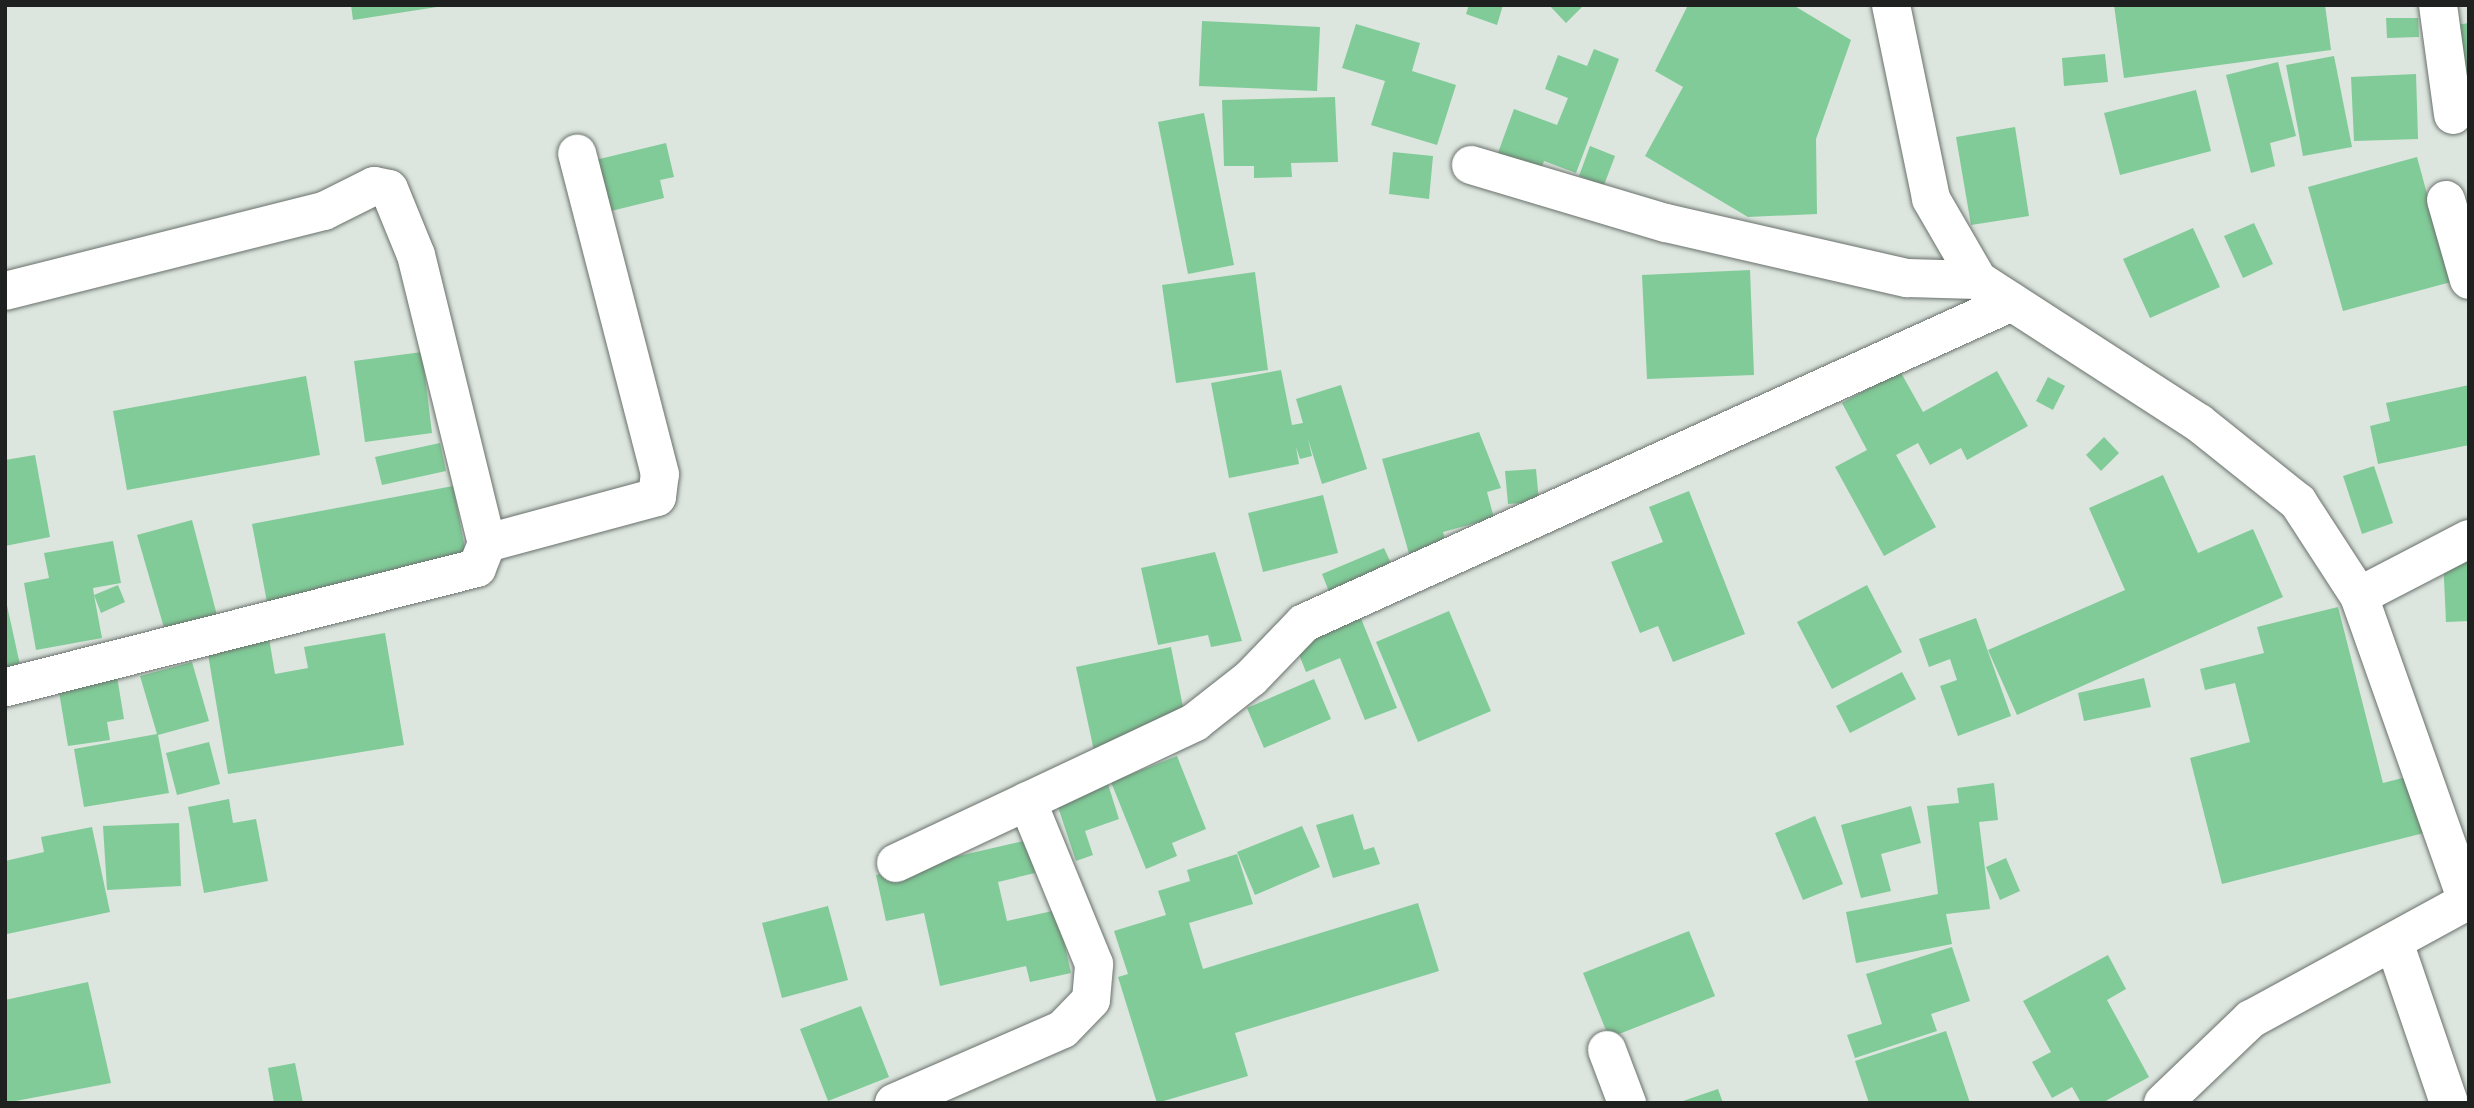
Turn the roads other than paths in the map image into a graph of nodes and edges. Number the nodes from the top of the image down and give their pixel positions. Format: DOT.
graph roads {
  1 [pos="1891,5"];
  2 [pos="2438,5"];
  3 [pos="2454,115"];
  4 [pos="577,153"];
  5 [pos="1471,165"];
  6 [pos="2446,200"];
  7 [pos="1978,280"];
  8 [pos="2469,280"];
  9 [pos="5,291"];
  10 [pos="2012,302"];
  11 [pos="2469,539"];
  12 [pos="487,543"];
  13 [pos="2359,596"];
  14 [pos="5,687"];
  15 [pos="1027,801"];
  16 [pos="896,863"];
  17 [pos="2468,900"];
  18 [pos="2394,942"];
  19 [pos="1607,1049"];
  20 [pos="894,1103"];
  21 [pos="1627,1103"];
  22 [pos="2163,1103"];
  23 [pos="2449,1103"];
  1 -- 7 [label="street"];
  2 -- 3 [label="street"];
  4 -- 12 [label="street"];
  5 -- 7 [label="street"];
  6 -- 8 [label="street"];
  7 -- 10 [label="street"];
  9 -- 12 [label="street"];
  10 -- 13 [label="street"];
  10 -- 15 [label="street"];
  11 -- 13 [label="street"];
  12 -- 14 [label="street"];
  13 -- 17 [label="street"];
  15 -- 16 [label="street"];
  15 -- 20 [label="street"];
  17 -- 18 [label="street"];
  18 -- 22 [label="street"];
  18 -- 23 [label="street"];
  19 -- 21 [label="street"];
}
